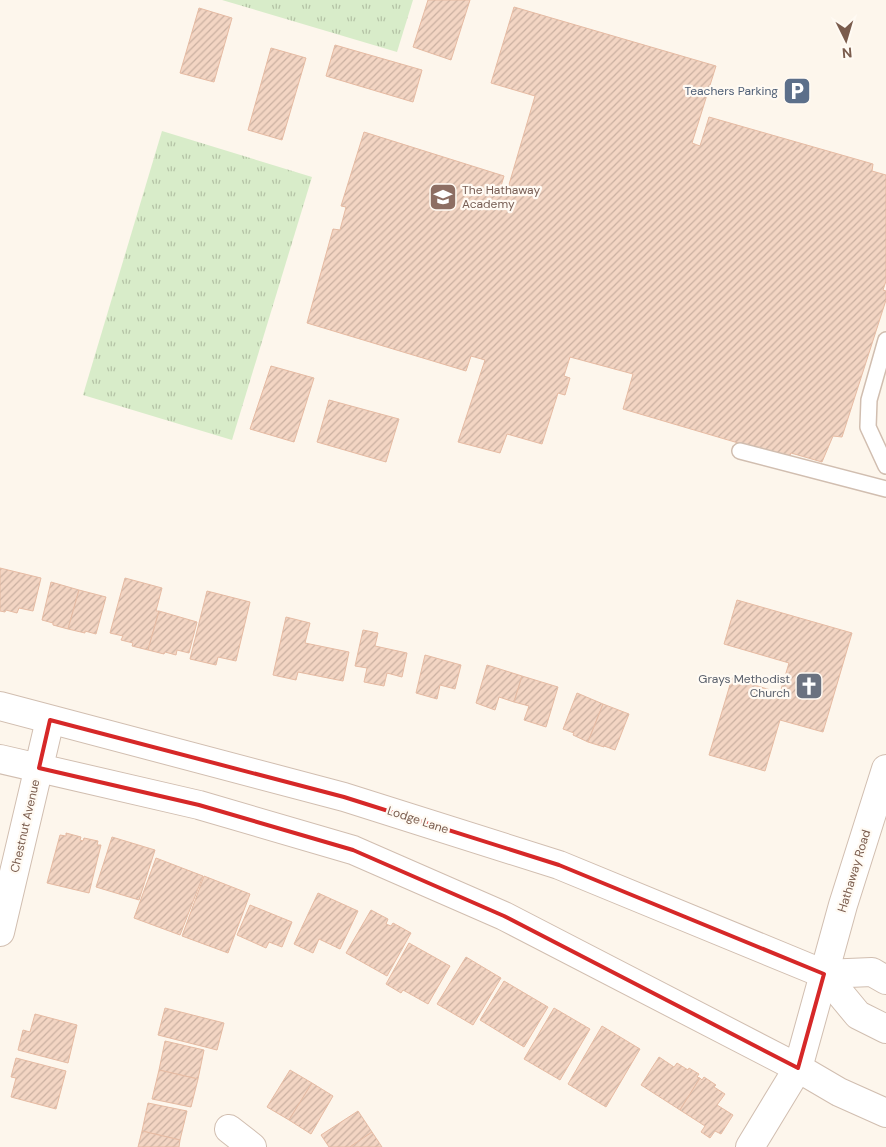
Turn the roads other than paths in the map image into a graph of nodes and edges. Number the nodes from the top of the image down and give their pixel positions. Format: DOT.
graph roads {
  1 [pos="886,340"];
  2 [pos="740,450"];
  3 [pos="886,466"];
  4 [pos="886,489"];
  5 [pos="0,706"];
  6 [pos="50,720"];
  7 [pos="0,759"];
  8 [pos="39,768"];
  9 [pos="886,769"];
  10 [pos="0,932"];
  11 [pos="824,974"];
  12 [pos="886,980"];
  13 [pos="886,1029"];
  14 [pos="798,1068"];
  15 [pos="886,1113"];
  16 [pos="229,1129"];
  17 [pos="252,1147"];
  18 [pos="750,1147"];
  1 -- 3 [label="lane"];
  2 -- 4 [label="lane"];
  5 -- 6 [label="street, Lodge Lane"];
  6 -- 8 [label="street, Chestnut Avenue"];
  6 -- 11 [label="street, Lodge Lane"];
  7 -- 8 [label="street"];
  8 -- 10 [label="street, Chestnut Avenue"];
  8 -- 14 [label="street"];
  9 -- 11 [label="street, Hathaway Road"];
  11 -- 12 [label="street, Lodge Lane"];
  11 -- 13 [label="street, Lodge Lane"];
  11 -- 14 [label="street, Hathaway Road"];
  14 -- 15 [label="street"];
  14 -- 18 [label="street, Hathaway Road"];
  16 -- 17 [label="street"];
}
